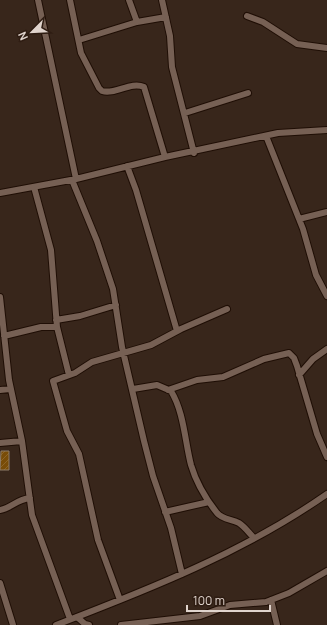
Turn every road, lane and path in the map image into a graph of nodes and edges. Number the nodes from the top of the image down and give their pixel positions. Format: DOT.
graph roads {
  1 [pos="38,0"];
  2 [pos="70,0"];
  3 [pos="129,0"];
  4 [pos="162,0"];
  5 [pos="247,16"];
  6 [pos="166,17"];
  7 [pos="137,22"];
  8 [pos="79,40"];
  9 [pos="327,48"];
  10 [pos="248,93"];
  11 [pos="185,113"];
  12 [pos="327,130"];
  13 [pos="266,136"];
  14 [pos="194,153"];
  15 [pos="165,158"];
  16 [pos="127,166"];
  17 [pos="74,179"];
  18 [pos="34,187"];
  19 [pos="0,193"];
  20 [pos="327,212"];
  21 [pos="299,219"];
  22 [pos="327,296"];
  23 [pos="0,297"];
  24 [pos="116,305"];
  25 [pos="227,309"];
  26 [pos="56,324"];
  27 [pos="177,331"];
  28 [pos="4,336"];
  29 [pos="327,349"];
  30 [pos="124,354"];
  31 [pos="68,375"];
  32 [pos="299,375"];
  33 [pos="10,389"];
  34 [pos="133,389"];
  35 [pos="0,390"];
  36 [pos="168,390"];
  37 [pos="22,441"];
  38 [pos="0,443"];
  39 [pos="327,457"];
  40 [pos="327,494"];
  41 [pos="30,498"];
  42 [pos="209,502"];
  43 [pos="0,510"];
  44 [pos="165,512"];
  45 [pos="254,538"];
  46 [pos="327,571"];
  47 [pos="182,574"];
  48 [pos="0,583"];
  49 [pos="120,600"];
  50 [pos="272,600"];
  51 [pos="78,617"];
  52 [pos="70,620"];
  53 [pos="165,623"];
  54 [pos="13,625"];
  55 [pos="56,625"];
  56 [pos="89,625"];
  57 [pos="121,625"];
  58 [pos="277,625"];
  1 -- 17 [label="street"];
  2 -- 8 [label="street"];
  3 -- 7 [label="street"];
  4 -- 6 [label="street"];
  5 -- 9 [label="street"];
  6 -- 7 [label="street"];
  6 -- 11 [label="street"];
  7 -- 8 [label="street"];
  8 -- 15 [label="street"];
  10 -- 11 [label="street"];
  11 -- 14 [label="street"];
  12 -- 13 [label="street"];
  13 -- 14 [label="street"];
  13 -- 21 [label="street"];
  14 -- 15 [label="street"];
  15 -- 16 [label="street"];
  16 -- 17 [label="street"];
  16 -- 27 [label="street"];
  17 -- 18 [label="street"];
  17 -- 24 [label="street"];
  18 -- 19 [label="street"];
  18 -- 26 [label="street"];
  20 -- 21 [label="street"];
  21 -- 22 [label="street"];
  23 -- 28 [label="street"];
  24 -- 26 [label="street"];
  24 -- 30 [label="street"];
  25 -- 27 [label="street"];
  26 -- 28 [label="street"];
  26 -- 31 [label="street"];
  27 -- 30 [label="street"];
  28 -- 33 [label="street"];
  29 -- 32 [label="street"];
  30 -- 31 [label="street"];
  30 -- 34 [label="street"];
  31 -- 49 [label="street"];
  32 -- 36 [label="street"];
  32 -- 39 [label="street"];
  33 -- 35 [label="street"];
  33 -- 37 [label="street"];
  34 -- 36 [label="street"];
  34 -- 44 [label="street"];
  36 -- 42 [label="street"];
  37 -- 38 [label="street"];
  37 -- 41 [label="street"];
  40 -- 45 [label="street"];
  41 -- 43 [label="street"];
  41 -- 52 [label="street"];
  42 -- 44 [label="street"];
  42 -- 45 [label="street"];
  44 -- 47 [label="street"];
  45 -- 47 [label="street"];
  46 -- 50 [label="street"];
  47 -- 49 [label="street"];
  48 -- 54 [label="street"];
  49 -- 51 [label="street"];
  50 -- 53 [label="street"];
  50 -- 58 [label="street"];
  51 -- 52 [label="street"];
  51 -- 56 [label="street"];
  52 -- 55 [label="street"];
  53 -- 57 [label="street"];
}
